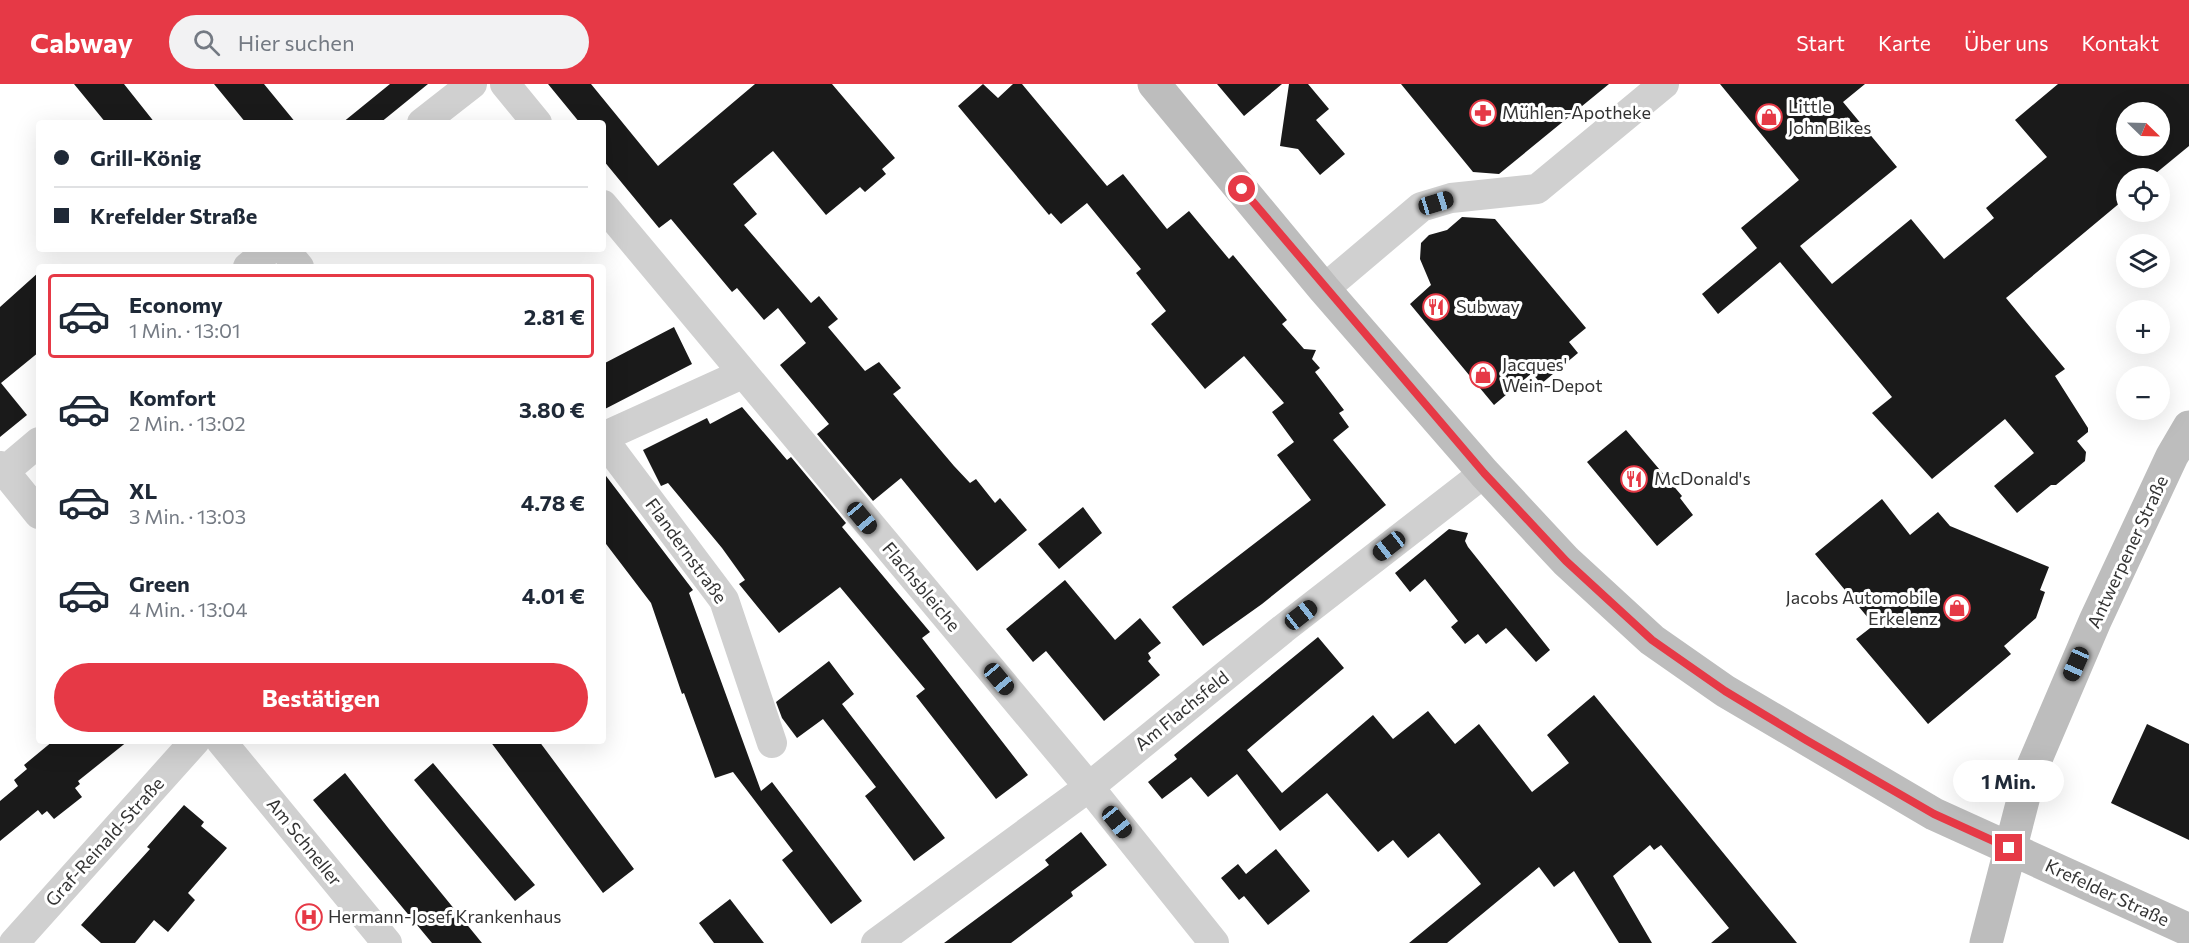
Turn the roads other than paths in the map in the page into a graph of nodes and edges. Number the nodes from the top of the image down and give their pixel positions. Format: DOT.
graph roads {
  1 [pos="472,84"];
  2 [pos="505,84"];
  3 [pos="1154,84"];
  4 [pos="1664,84"];
  5 [pos="426,120"];
  6 [pos="535,120"];
  7 [pos="606,209"];
  8 [pos="266,252"];
  9 [pos="286,252"];
  10 [pos="252,264"];
  11 [pos="296,264"];
  12 [pos="1324,289"];
  13 [pos="741,374"];
  14 [pos="2189,427"];
  15 [pos="606,437"];
  16 [pos="606,442"];
  17 [pos="36,444"];
  18 [pos="1,471"];
  19 [pos="1484,473"];
  20 [pos="36,511"];
  21 [pos="772,743"];
  22 [pos="192,744"];
  23 [pos="223,744"];
  24 [pos="1089,787"];
  25 [pos="2009,848"];
  26 [pos="2189,930"];
  27 [pos="14,943"];
  28 [pos="387,943"];
  29 [pos="876,943"];
  30 [pos="1214,943"];
  31 [pos="1986,943"];
  1 -- 5 [label="street"];
  2 -- 6 [label="street"];
  3 -- 12 [label="main road, Krefelder Straße"];
  4 -- 12 [label="street"];
  7 -- 13 [label="street, Flachsbleiche"];
  8 -- 10 [label="street"];
  9 -- 11 [label="street"];
  12 -- 19 [label="main road, Krefelder Straße"];
  13 -- 15 [label="street"];
  13 -- 24 [label="street, Flachsbleiche"];
  14 -- 25 [label="main road, Antwerpener Straße"];
  16 -- 21 [label="street, Flandernstraße"];
  17 -- 18 [label="street"];
  18 -- 20 [label="street"];
  19 -- 24 [label="street, Am Flachsfeld"];
  19 -- 25 [label="main road, Krefelder Straße"];
  22 -- 27 [label="street, Graf-Reinald-Straße"];
  23 -- 28 [label="street, Am Schneller"];
  24 -- 29 [label="street, Am Flachsfeld"];
  24 -- 30 [label="street, Flachsbleiche"];
  25 -- 26 [label="main road, Krefelder Straße"];
  25 -- 31 [label="main road, Antwerpener Straße"];
}
